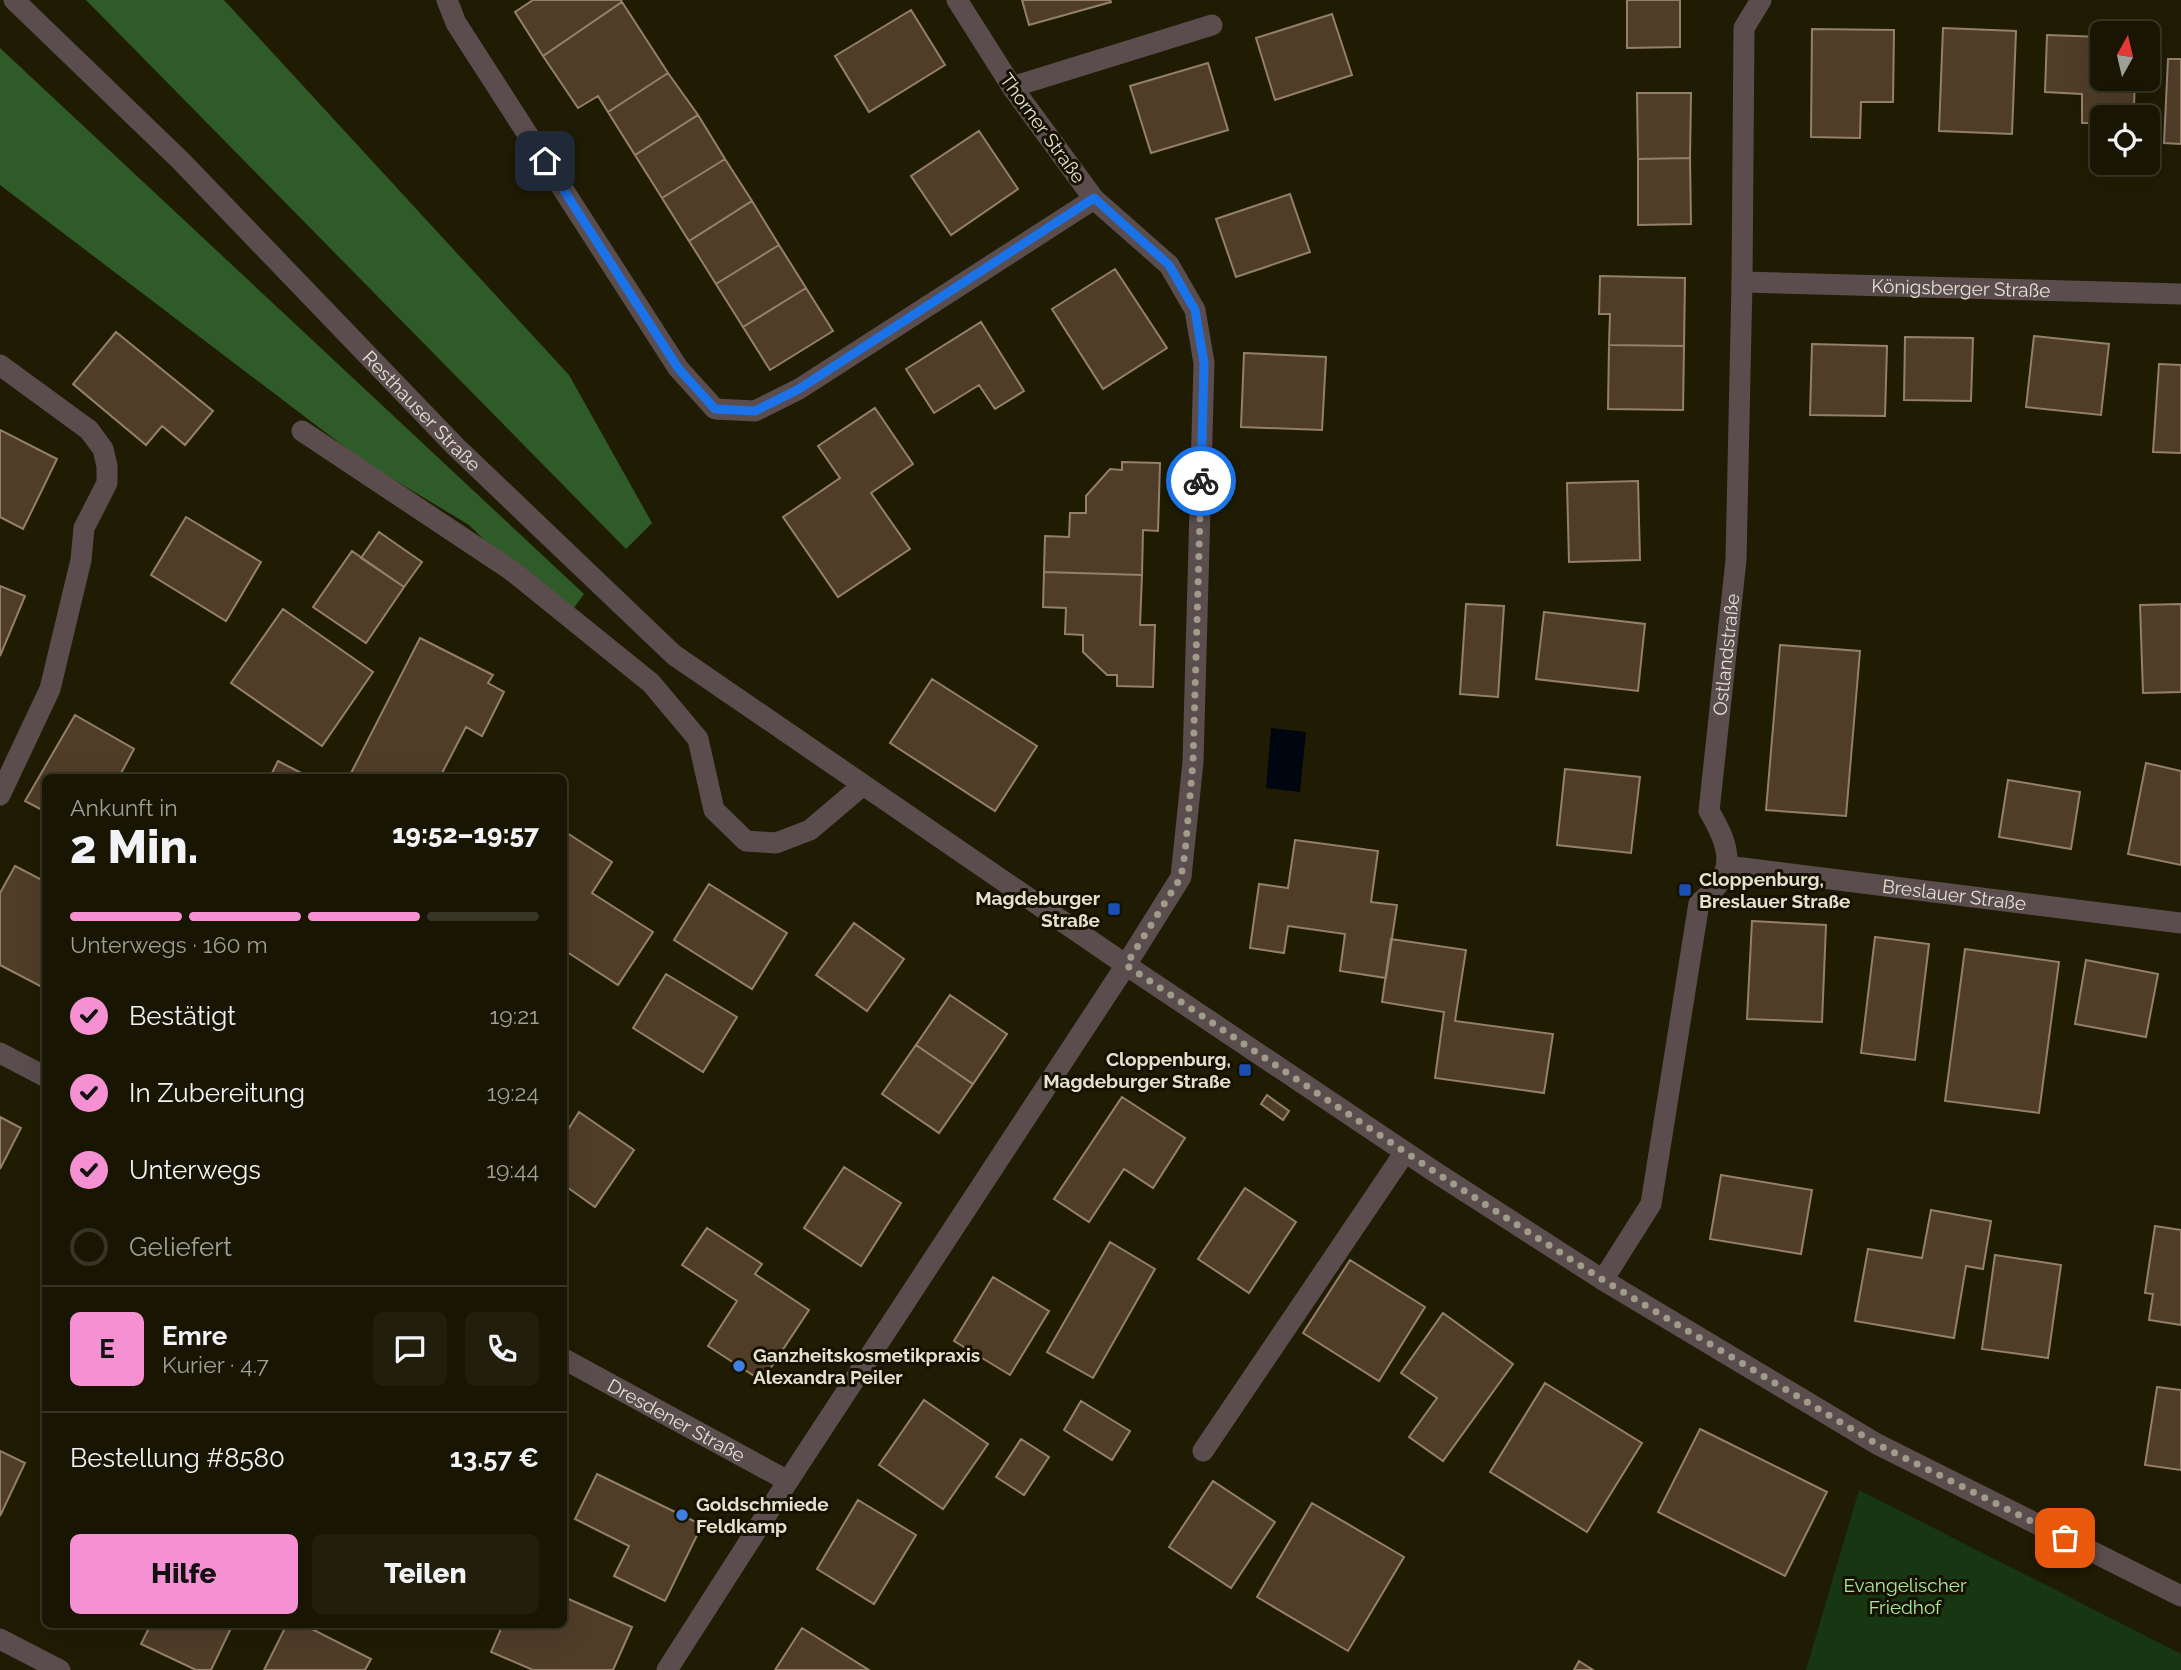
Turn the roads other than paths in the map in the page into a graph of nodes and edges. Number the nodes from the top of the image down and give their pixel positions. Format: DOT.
graph roads {
  1 [pos="15,0"];
  2 [pos="447,0"];
  3 [pos="957,0"];
  4 [pos="1761,0"];
  5 [pos="1212,26"];
  6 [pos="1012,87"];
  7 [pos="1094,198"];
  8 [pos="1742,282"];
  9 [pos="2181,294"];
  10 [pos="0,365"];
  11 [pos="302,430"];
  12 [pos="863,785"];
  13 [pos="0,794"];
  14 [pos="1727,866"];
  15 [pos="2181,923"];
  16 [pos="1126,965"];
  17 [pos="0,1053"];
  18 [pos="42,1075"];
  19 [pos="1405,1152"];
  20 [pos="1603,1280"];
  21 [pos="567,1361"];
  22 [pos="1203,1451"];
  23 [pos="788,1480"];
  24 [pos="2181,1597"];
  25 [pos="0,1639"];
  26 [pos="60,1670"];
  27 [pos="667,1670"];
  1 -- 12 [label="street, Resthauser Straße"];
  2 -- 7 [label="street"];
  3 -- 6 [label="street, Thorner Straße"];
  4 -- 8 [label="street, Ostlandstraße"];
  5 -- 6 [label="street"];
  6 -- 7 [label="street, Thorner Straße"];
  7 -- 16 [label="street, Thorner Straße"];
  8 -- 9 [label="street, Königsberger Straße"];
  8 -- 14 [label="street, Ostlandstraße"];
  10 -- 13 [label="street"];
  11 -- 12 [label="street"];
  12 -- 16 [label="street, Resthauser Straße"];
  14 -- 15 [label="street, Breslauer Straße"];
  14 -- 20 [label="street"];
  16 -- 19 [label="street, Resthauser Straße"];
  16 -- 23 [label="street"];
  17 -- 18 [label="street"];
  19 -- 20 [label="street, Resthauser Straße"];
  19 -- 22 [label="street"];
  20 -- 24 [label="street, Resthauser Straße"];
  21 -- 23 [label="street, Dresdener Straße"];
  23 -- 27 [label="street"];
  25 -- 26 [label="street"];
}
